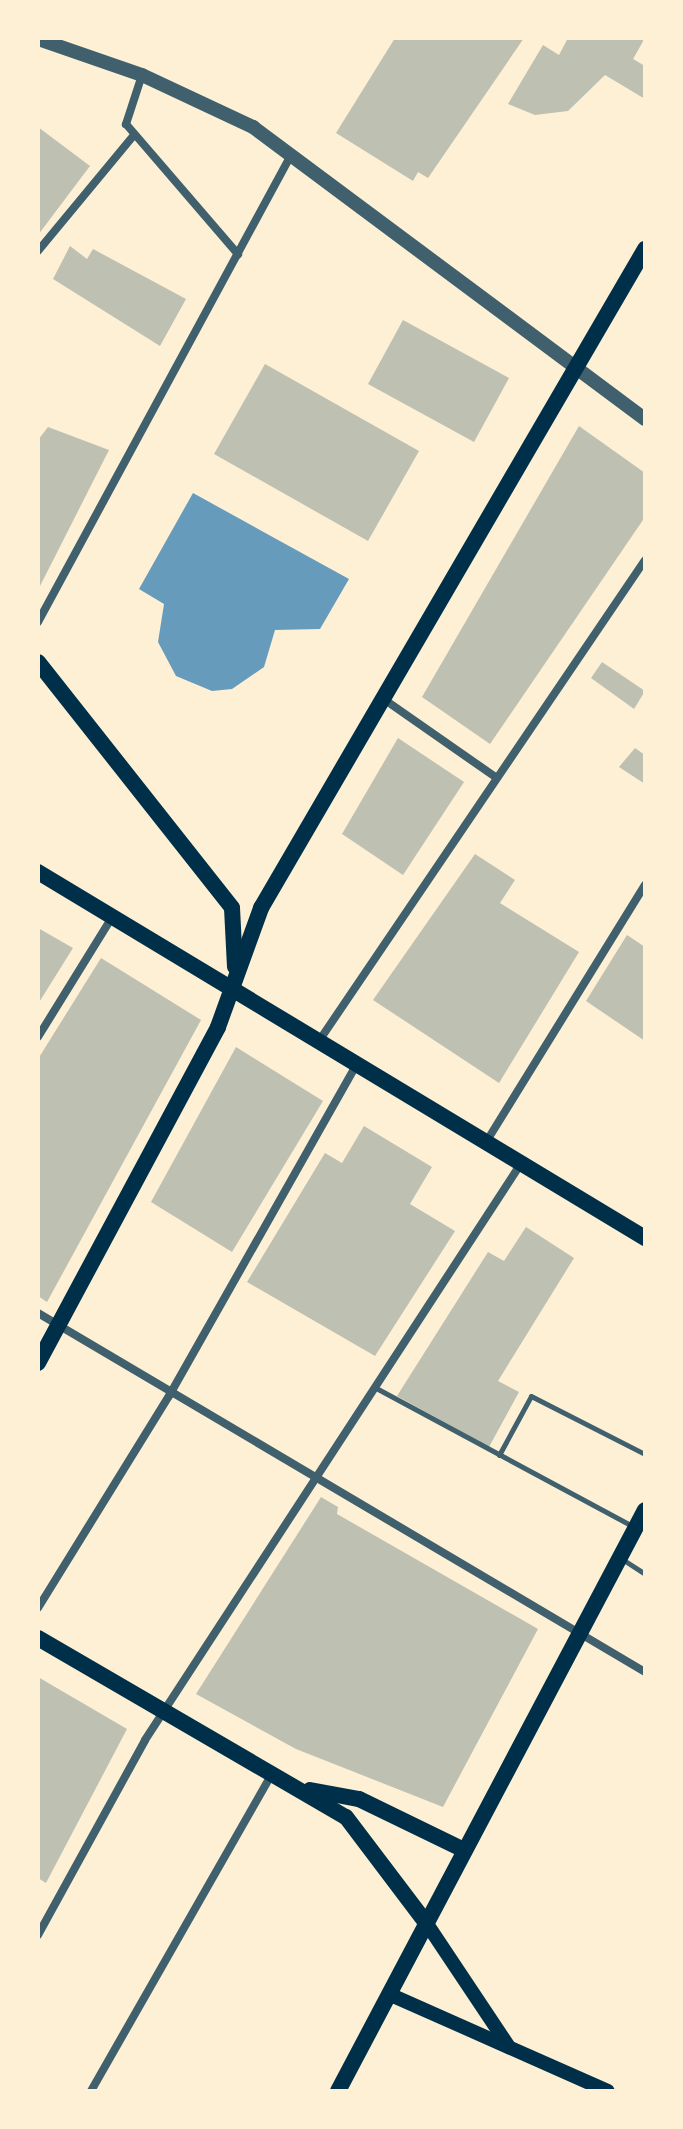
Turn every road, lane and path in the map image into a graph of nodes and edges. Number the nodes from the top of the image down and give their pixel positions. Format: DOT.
graph roads {
  1 [pos="38,39"];
  2 [pos="142,75"];
  3 [pos="133,136"];
  4 [pos="291,155"];
  5 [pos="645,249"];
  6 [pos="38,251"];
  7 [pos="238,254"];
  8 [pos="573,369"];
  9 [pos="645,419"];
  10 [pos="645,560"];
  11 [pos="38,622"];
  12 [pos="38,662"];
  13 [pos="385,700"];
  14 [pos="497,778"];
  15 [pos="38,872"];
  16 [pos="645,885"];
  17 [pos="112,917"];
  18 [pos="234,989"];
  19 [pos="38,1037"];
  20 [pos="321,1038"];
  21 [pos="359,1060"];
  22 [pos="488,1139"];
  23 [pos="523,1161"];
  24 [pos="645,1238"];
  25 [pos="38,1313"];
  26 [pos="58,1326"];
  27 [pos="38,1363"];
  28 [pos="376,1388"];
  29 [pos="169,1396"];
  30 [pos="645,1454"];
  31 [pos="499,1455"];
  32 [pos="316,1479"];
  33 [pos="645,1510"];
  34 [pos="635,1528"];
  35 [pos="620,1558"];
  36 [pos="645,1574"];
  37 [pos="38,1608"];
  38 [pos="582,1630"];
  39 [pos="38,1638"];
  40 [pos="645,1672"];
  41 [pos="164,1712"];
  42 [pos="273,1772"];
  43 [pos="303,1788"];
  44 [pos="464,1850"];
  45 [pos="427,1924"];
  46 [pos="38,1935"];
  47 [pos="391,1995"];
  48 [pos="509,2047"];
  49 [pos="91,2091"];
  50 [pos="338,2091"];
  51 [pos="608,2091"];
  1 -- 2 [label="street"];
  2 -- 3 [label="street"];
  2 -- 4 [label="street"];
  3 -- 6 [label="street"];
  3 -- 7 [label="street"];
  4 -- 7 [label="street"];
  4 -- 8 [label="street"];
  5 -- 8 [label="main road"];
  7 -- 11 [label="street"];
  8 -- 9 [label="street"];
  8 -- 13 [label="main road"];
  10 -- 14 [label="street"];
  12 -- 18 [label="main road"];
  13 -- 14 [label="street"];
  13 -- 18 [label="main road"];
  14 -- 20 [label="street"];
  15 -- 17 [label="main road"];
  16 -- 22 [label="street"];
  17 -- 18 [label="main road"];
  17 -- 19 [label="street"];
  18 -- 20 [label="main road"];
  18 -- 26 [label="main road"];
  20 -- 21 [label="main road"];
  21 -- 22 [label="main road"];
  21 -- 29 [label="street"];
  22 -- 23 [label="main road"];
  23 -- 24 [label="main road"];
  23 -- 28 [label="street"];
  25 -- 26 [label="street"];
  26 -- 27 [label="main road"];
  26 -- 29 [label="street"];
  28 -- 31 [label="lane"];
  28 -- 32 [label="street"];
  29 -- 32 [label="street"];
  29 -- 37 [label="street"];
  30 -- 31 [label="lane"];
  31 -- 34 [label="lane"];
  32 -- 38 [label="street"];
  32 -- 41 [label="street"];
  33 -- 34 [label="main road"];
  34 -- 35 [label="main road"];
  35 -- 36 [label="lane"];
  35 -- 38 [label="main road"];
  38 -- 40 [label="street"];
  38 -- 44 [label="main road"];
  39 -- 41 [label="main road"];
  41 -- 42 [label="main road"];
  41 -- 46 [label="street"];
  42 -- 43 [label="main road"];
  42 -- 49 [label="street"];
  43 -- 44 [label="main road"];
  43 -- 45 [label="main road"];
  44 -- 45 [label="main road"];
  45 -- 47 [label="main road"];
  45 -- 48 [label="main road"];
  47 -- 48 [label="main road"];
  47 -- 50 [label="main road"];
  48 -- 51 [label="main road"];
}
